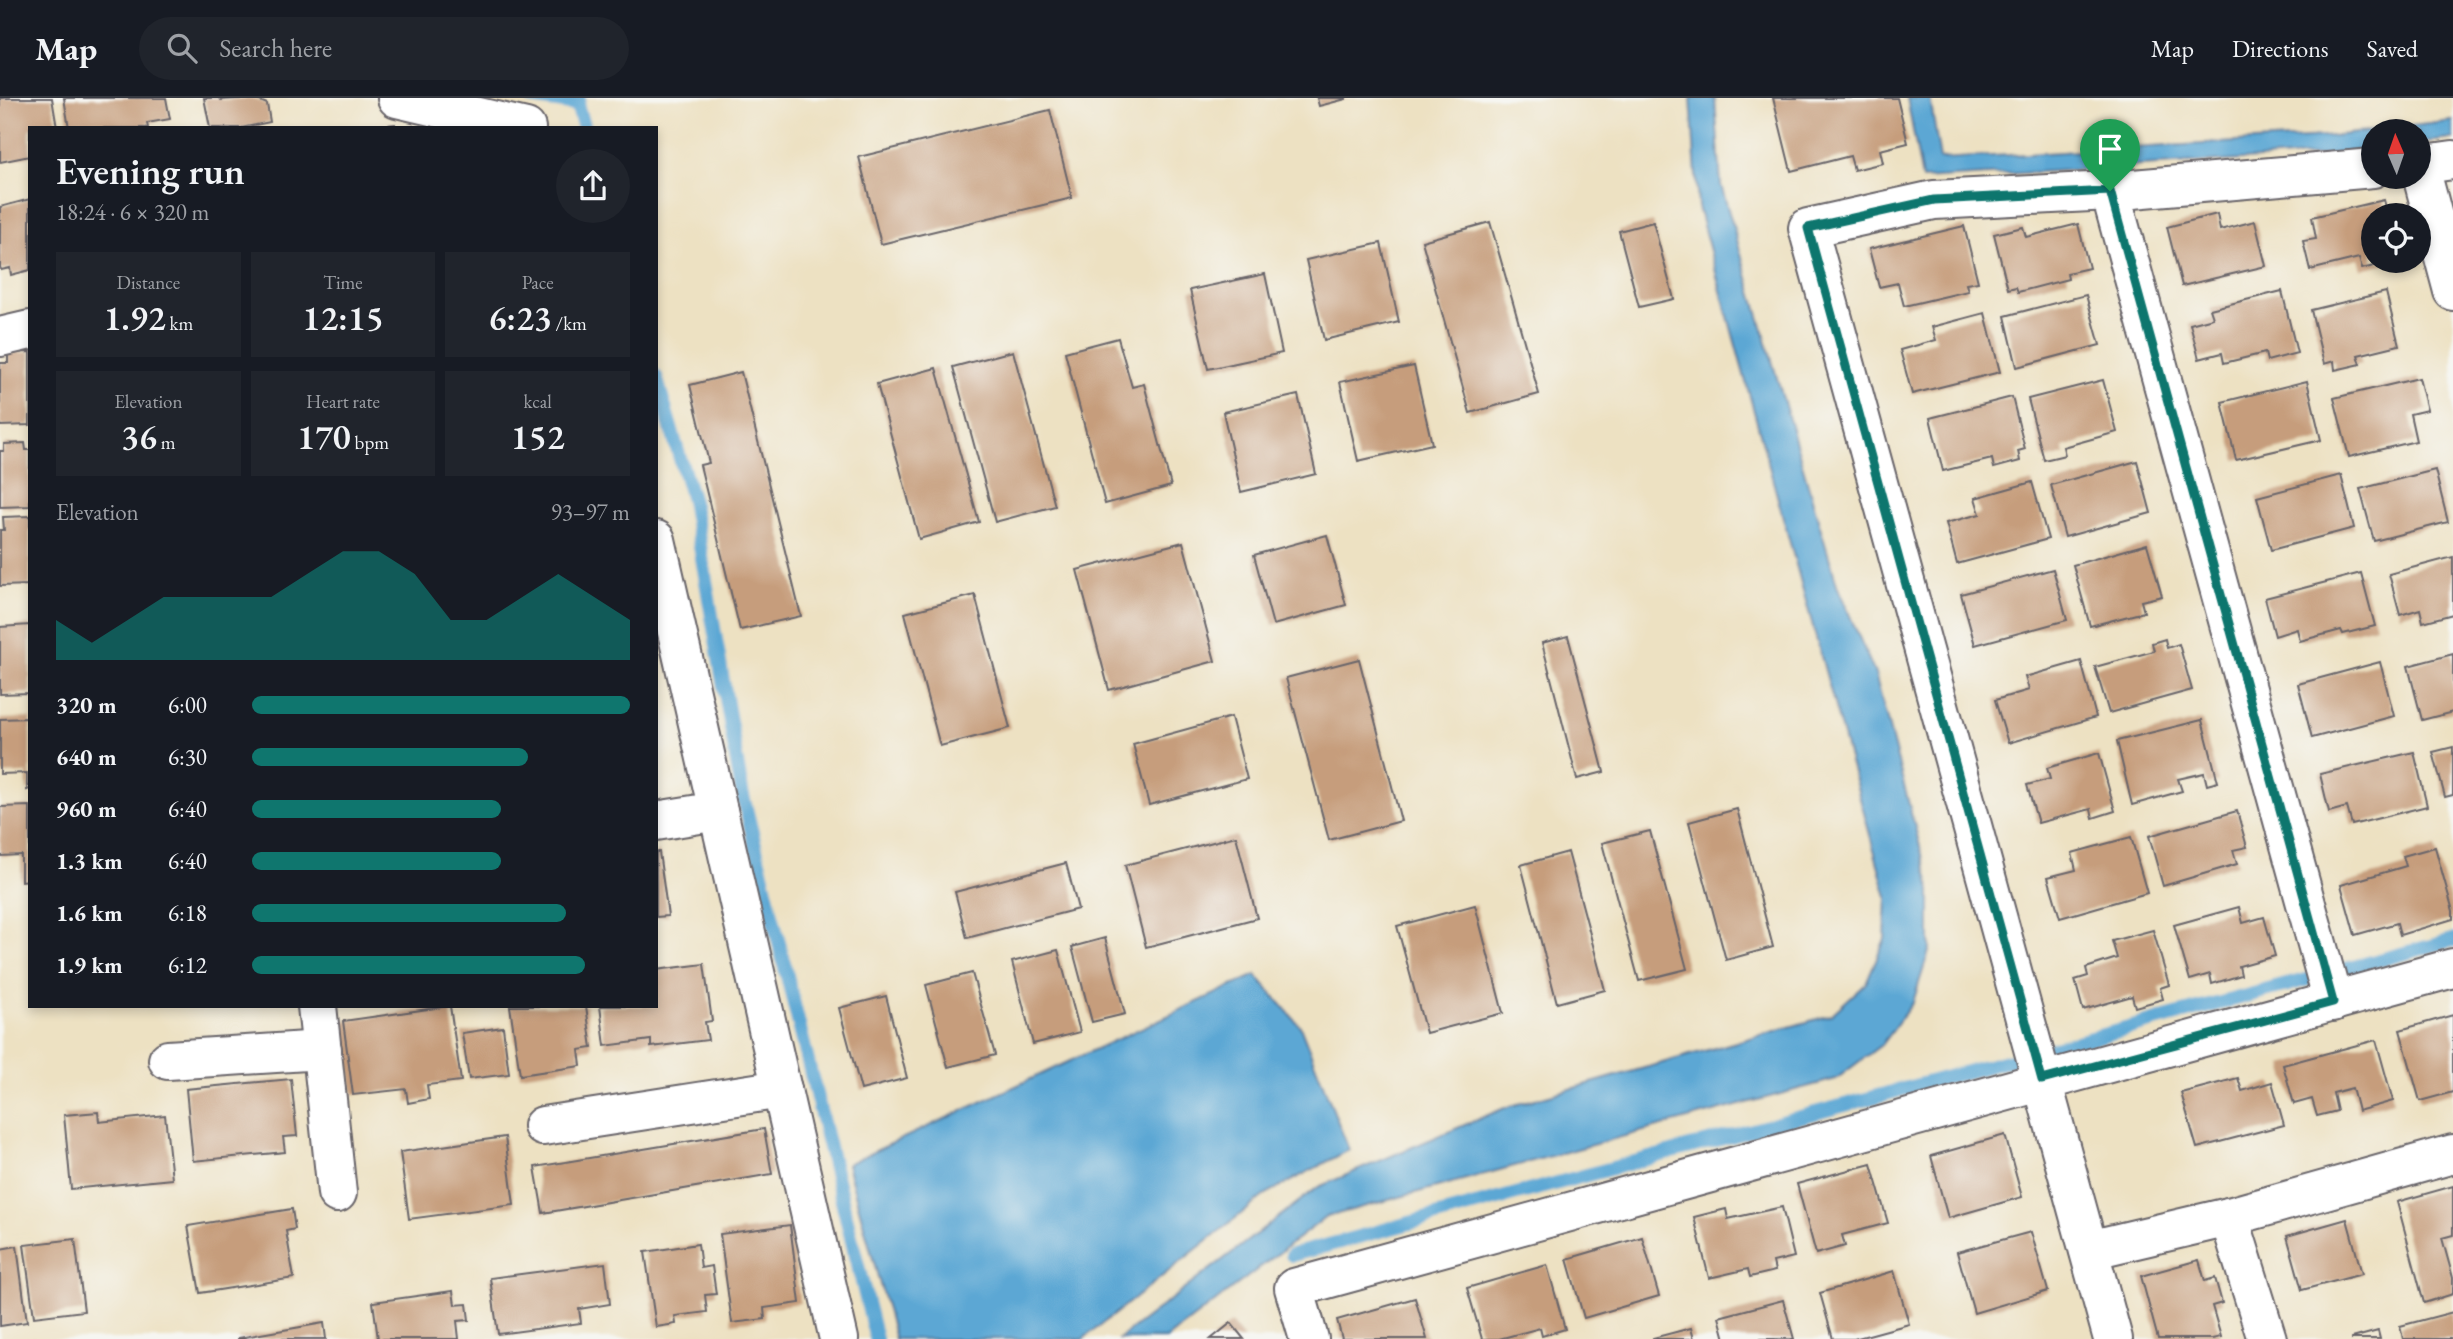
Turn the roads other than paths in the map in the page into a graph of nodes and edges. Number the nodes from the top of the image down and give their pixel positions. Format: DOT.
graph roads {
  1 [pos="397,98"];
  2 [pos="523,115"];
  3 [pos="2453,160"];
  4 [pos="2431,163"];
  5 [pos="2361,169"];
  6 [pos="2426,189"];
  7 [pos="2110,191"];
  8 [pos="2453,291"];
  9 [pos="28,330"];
  10 [pos="0,337"];
  11 [pos="658,557"];
  12 [pos="670,661"];
  13 [pos="718,811"];
  14 [pos="658,821"];
  15 [pos="2453,968"];
  16 [pos="2328,983"];
  17 [pos="317,1008"];
  18 [pos="322,1050"];
  19 [pos="168,1060"];
  20 [pos="2038,1064"];
  21 [pos="782,1090"];
  22 [pos="543,1126"];
  23 [pos="2453,1154"];
  24 [pos="337,1193"];
  25 [pos="2230,1217"];
  26 [pos="2089,1250"];
  27 [pos="834,1338"];
  28 [pos="1309,1339"];
  29 [pos="2113,1339"];
  30 [pos="2267,1339"];
  1 -- 2 [label="street"];
  3 -- 4 [label="street"];
  5 -- 7 [label="street"];
  6 -- 8 [label="street"];
  7 -- 16 [label="street"];
  7 -- 20 [label="street"];
  9 -- 10 [label="street"];
  11 -- 12 [label="street"];
  12 -- 13 [label="street"];
  13 -- 14 [label="street"];
  13 -- 21 [label="street"];
  15 -- 16 [label="street"];
  16 -- 20 [label="street"];
  17 -- 18 [label="street"];
  18 -- 19 [label="street"];
  18 -- 24 [label="street"];
  20 -- 26 [label="street"];
  20 -- 28 [label="street"];
  21 -- 22 [label="street"];
  21 -- 27 [label="street"];
  23 -- 25 [label="street"];
  25 -- 26 [label="street"];
  25 -- 30 [label="street"];
  26 -- 29 [label="street"];
}
